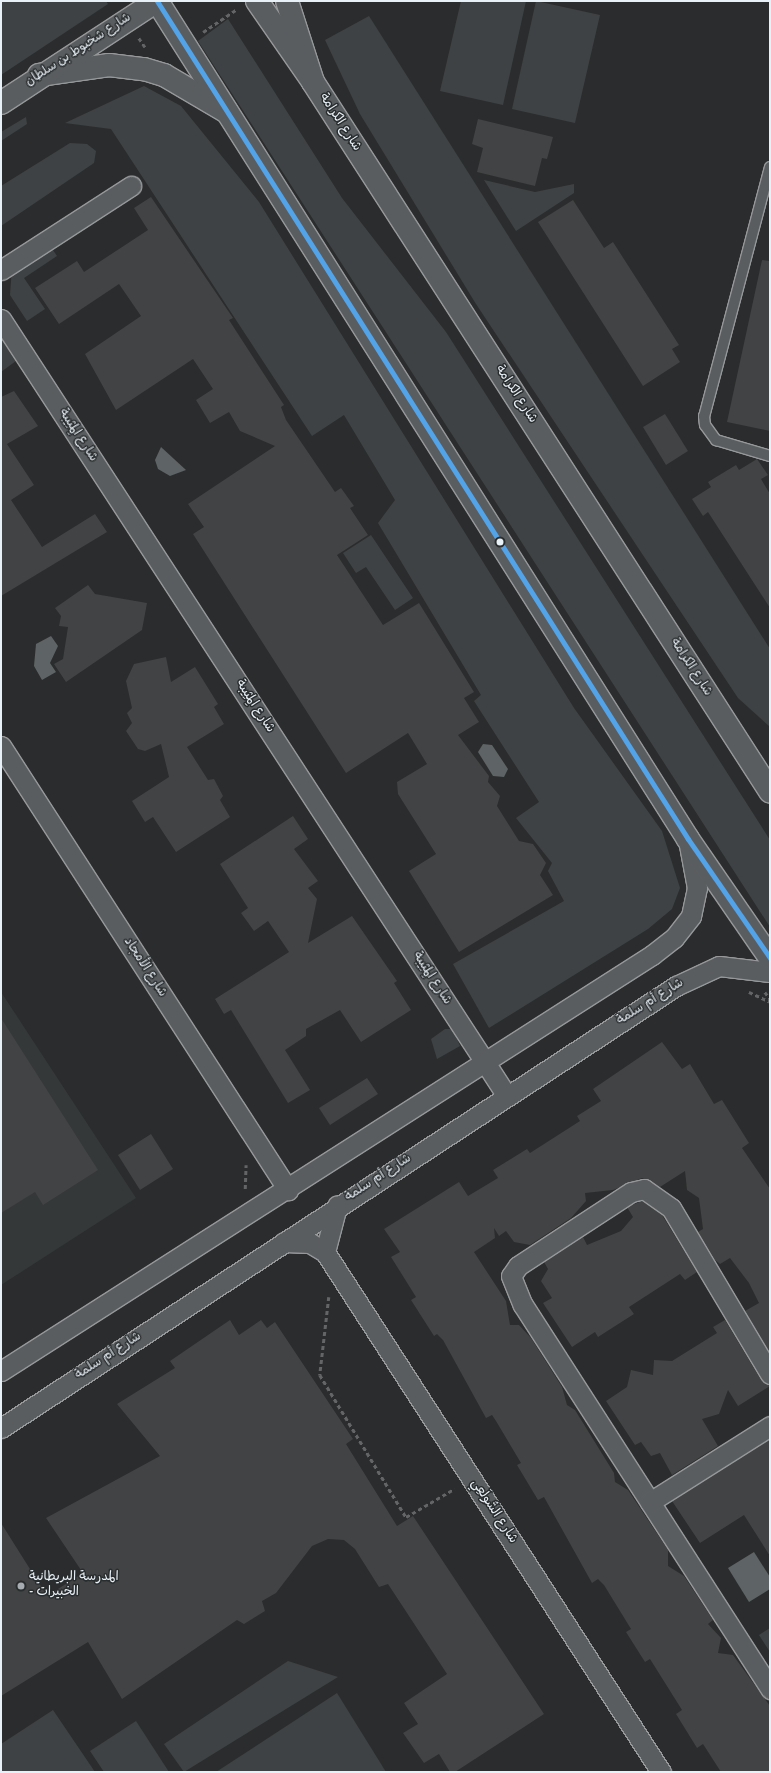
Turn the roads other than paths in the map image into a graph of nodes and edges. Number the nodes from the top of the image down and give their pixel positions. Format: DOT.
graph roads {
  1 [pos="157,1"];
  2 [pos="257,1"];
  3 [pos="287,1"];
  4 [pos="39,75"];
  5 [pos="313,82"];
  6 [pos="1,103"];
  7 [pos="227,112"];
  8 [pos="770,166"];
  9 [pos="131,186"];
  10 [pos="1,270"];
  11 [pos="1,319"];
  12 [pos="770,456"];
  13 [pos="1,746"];
  14 [pos="770,791"];
  15 [pos="688,839"];
  16 [pos="770,958"];
  17 [pos="770,972"];
  18 [pos="485,1062"];
  19 [pos="507,1096"];
  20 [pos="288,1190"];
  21 [pos="337,1206"];
  22 [pos="284,1242"];
  23 [pos="325,1252"];
  24 [pos="1,1371"];
  25 [pos="770,1374"];
  26 [pos="770,1426"];
  27 [pos="1,1428"];
  28 [pos="650,1502"];
  29 [pos="770,1689"];
  30 [pos="661,1772"];
  1 -- 4 [label="main road, شارع شخبوط بن سلطان"];
  1 -- 7 [label="main road"];
  2 -- 5 [label="main road, شارع الكرامة"];
  3 -- 5 [label="main road"];
  4 -- 6 [label="main road, شارع شخبوط بن سلطان"];
  4 -- 7 [label="main road"];
  5 -- 14 [label="main road, شارع الكرامة"];
  7 -- 15 [label="main road"];
  8 -- 12 [label="lane"];
  9 -- 10 [label="street"];
  11 -- 18 [label="street, شارع المِثِيبة"];
  13 -- 20 [label="street, شارع الأمجاد"];
  15 -- 16 [label="main road"];
  15 -- 18 [label="street"];
  17 -- 19 [label="street, شارع أم سلمة"];
  18 -- 19 [label="street, شارع المِثِيبة"];
  18 -- 20 [label="street"];
  19 -- 21 [label="street, شارع أم سلمة"];
  20 -- 24 [label="street"];
  21 -- 22 [label="street, شارع أم سلمة"];
  21 -- 23 [label="street"];
  22 -- 23 [label="street, شارع السُّولَعِي"];
  22 -- 27 [label="street, شارع أم سلمة"];
  23 -- 30 [label="street, شارع السُّولَعِي"];
  25 -- 28 [label="street"];
  26 -- 28 [label="street"];
  28 -- 29 [label="street"];
}
